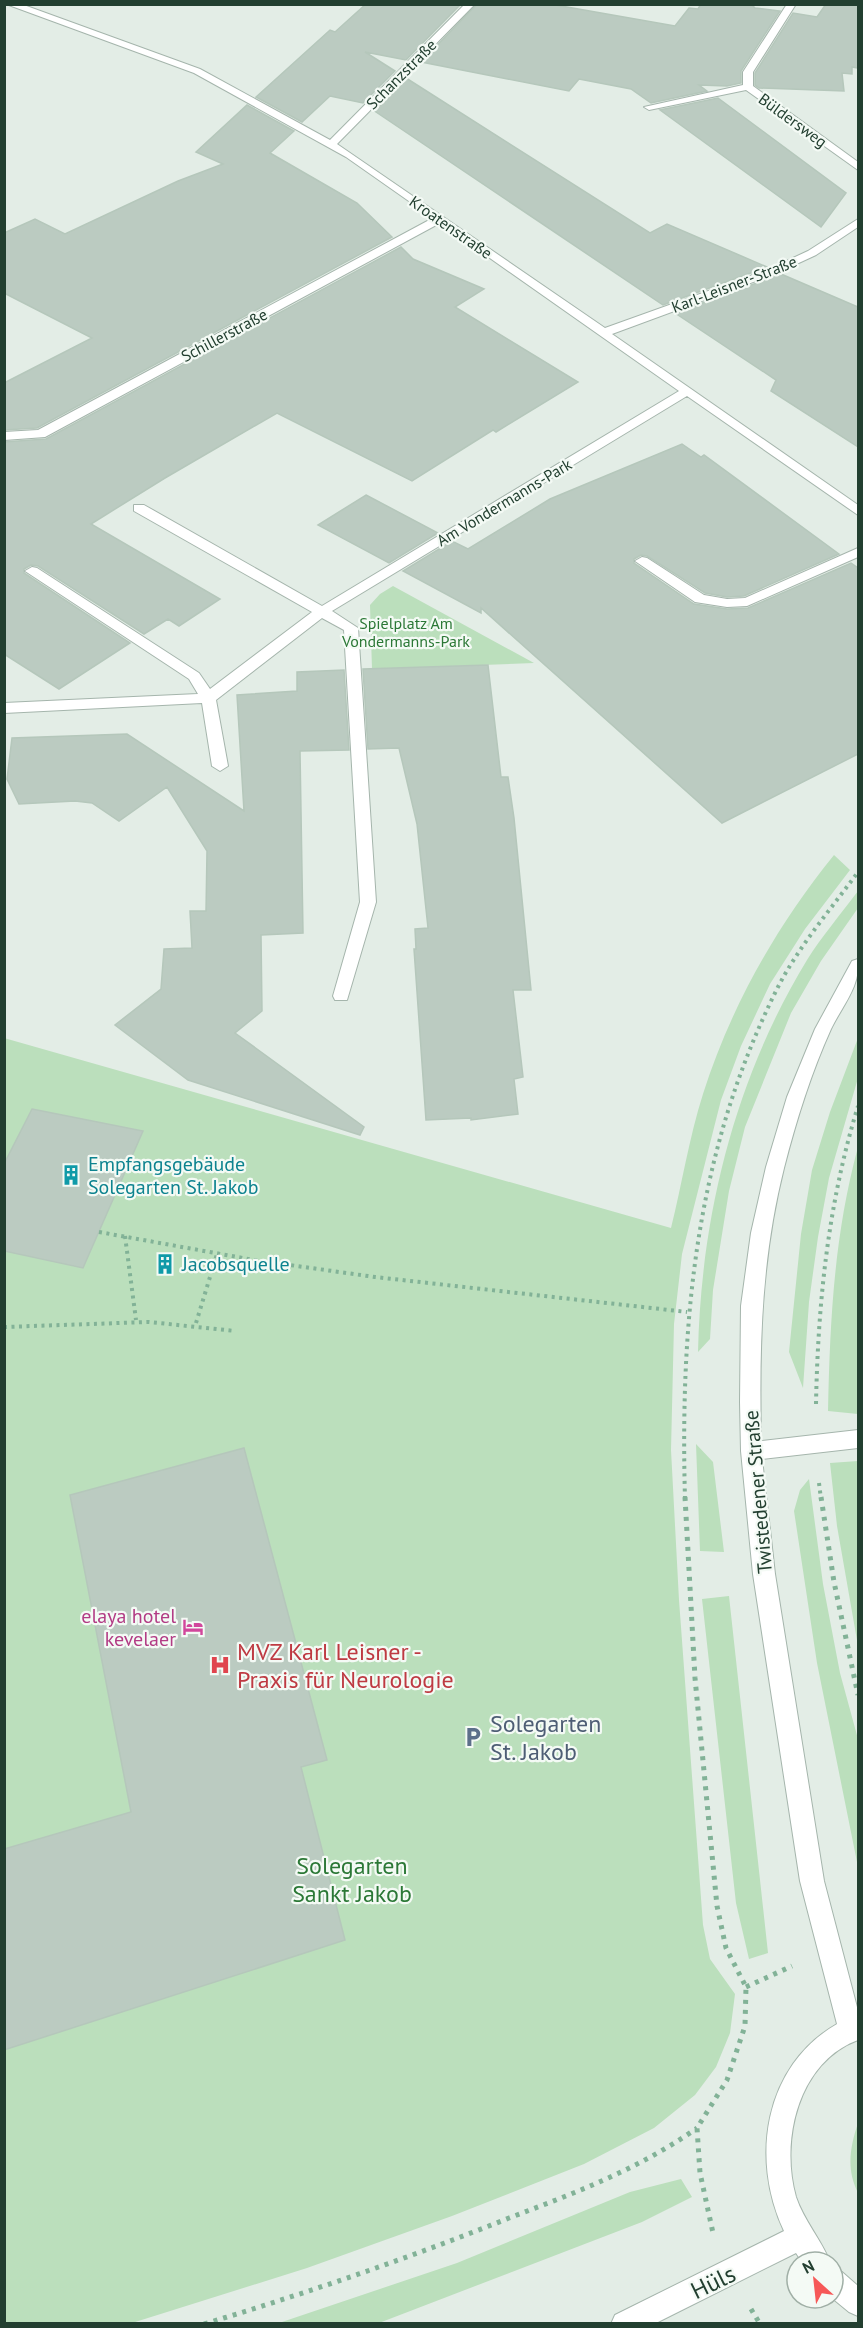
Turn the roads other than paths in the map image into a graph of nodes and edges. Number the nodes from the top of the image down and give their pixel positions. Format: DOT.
graph roads {
  1 [pos="10,4"];
  2 [pos="471,4"];
  3 [pos="792,4"];
  4 [pos="748,87"];
  5 [pos="649,107"];
  6 [pos="331,144"];
  7 [pos="858,166"];
  8 [pos="440,219"];
  9 [pos="858,222"];
  10 [pos="603,333"];
  11 [pos="687,391"];
  12 [pos="4,436"];
  13 [pos="139,508"];
  14 [pos="858,511"];
  15 [pos="858,552"];
  16 [pos="642,561"];
  17 [pos="32,571"];
  18 [pos="321,612"];
  19 [pos="208,698"];
  20 [pos="4,708"];
  21 [pos="220,766"];
  22 [pos="858,965"];
  23 [pos="341,996"];
  24 [pos="858,1439"];
  25 [pos="751,1451"];
  26 [pos="855,2029"];
  27 [pos="800,2237"];
  28 [pos="809,2250"];
  29 [pos="845,2292"];
  30 [pos="858,2303"];
  31 [pos="624,2324"];
  1 -- 6 [label="street, Kroatenstraße"];
  2 -- 6 [label="street, Schanzstraße"];
  3 -- 4 [label="street, Büldersweg"];
  4 -- 5 [label="street"];
  4 -- 7 [label="street, Büldersweg"];
  6 -- 8 [label="street, Kroatenstraße"];
  8 -- 10 [label="street, Kroatenstraße"];
  8 -- 12 [label="street, Schillerstraße"];
  9 -- 10 [label="street, Karl-Leisner-Straße"];
  10 -- 11 [label="street, Kroatenstraße"];
  11 -- 14 [label="street, Kroatenstraße"];
  11 -- 18 [label="street, Am Vondermanns-Park"];
  13 -- 18 [label="street"];
  15 -- 16 [label="street"];
  17 -- 19 [label="street"];
  18 -- 19 [label="street, Am Vondermanns-Park"];
  18 -- 23 [label="street"];
  19 -- 20 [label="street"];
  19 -- 21 [label="street"];
  22 -- 25 [label="street, Twistedener Straße"];
  24 -- 25 [label="street"];
  25 -- 26 [label="street, Twistedener Straße"];
  26 -- 27 [label="street, Twistedener Straße"];
  27 -- 28 [label="street, Twistedener Straße"];
  27 -- 31 [label="street, Hüls"];
  29 -- 30 [label="street"];
}
